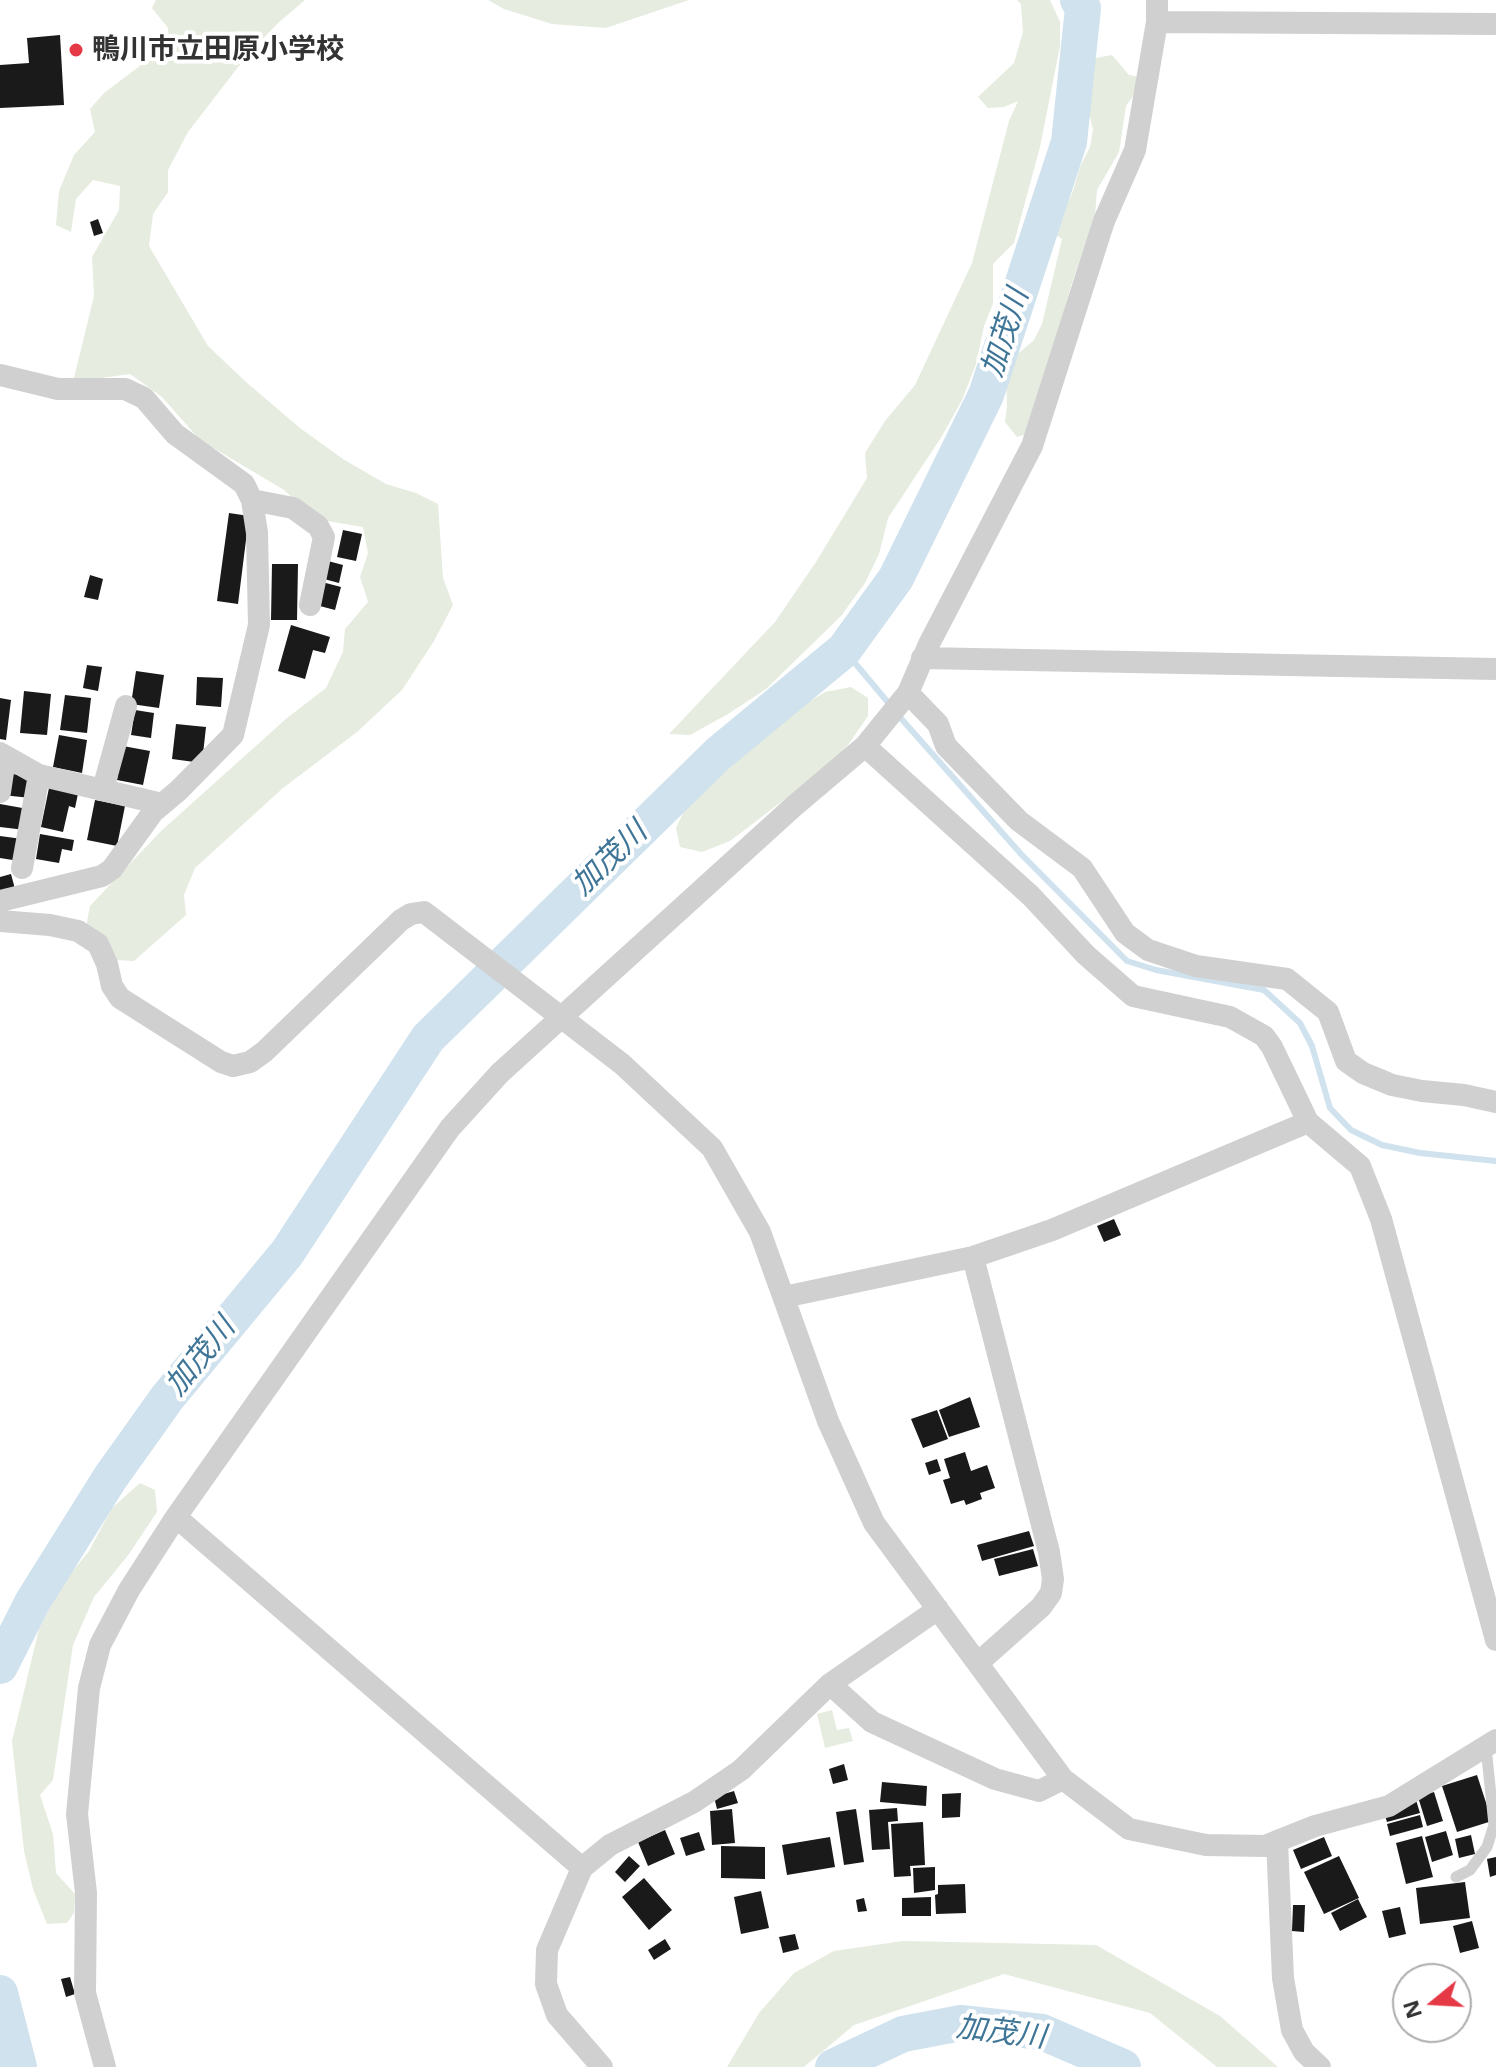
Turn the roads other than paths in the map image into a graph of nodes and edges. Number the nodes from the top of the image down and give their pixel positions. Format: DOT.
graph roads {
  1 [pos="1157,11"];
  2 [pos="1496,24"];
  3 [pos="0,375"];
  4 [pos="252,500"];
  5 [pos="310,605"];
  6 [pos="922,658"];
  7 [pos="1496,669"];
  8 [pos="904,698"];
  9 [pos="126,706"];
  10 [pos="865,746"];
  11 [pos="5,755"];
  12 [pos="39,775"];
  13 [pos="103,789"];
  14 [pos="0,792"];
  15 [pos="162,804"];
  16 [pos="22,868"];
  17 [pos="0,901"];
  18 [pos="0,921"];
  19 [pos="560,1017"];
  20 [pos="1496,1102"];
  21 [pos="1308,1122"];
  22 [pos="973,1257"];
  23 [pos="784,1297"];
  24 [pos="176,1517"];
  25 [pos="938,1609"];
  26 [pos="1496,1640"];
  27 [pos="978,1663"];
  28 [pos="830,1684"];
  29 [pos="1491,1743"];
  30 [pos="1063,1779"];
  31 [pos="1277,1841"];
  32 [pos="582,1868"];
  33 [pos="1456,1877"];
  34 [pos="105,2067"];
  35 [pos="602,2067"];
  36 [pos="1320,2067"];
  1 -- 2 [label="street"];
  1 -- 6 [label="street"];
  3 -- 4 [label="street"];
  4 -- 5 [label="street"];
  4 -- 15 [label="street"];
  6 -- 7 [label="street"];
  6 -- 8 [label="street"];
  8 -- 10 [label="street"];
  8 -- 20 [label="street"];
  9 -- 13 [label="street"];
  10 -- 19 [label="street"];
  10 -- 21 [label="street"];
  11 -- 12 [label="street"];
  11 -- 14 [label="street"];
  12 -- 13 [label="street"];
  12 -- 16 [label="street"];
  13 -- 15 [label="street"];
  15 -- 17 [label="street"];
  18 -- 19 [label="street"];
  19 -- 23 [label="street"];
  19 -- 24 [label="street"];
  21 -- 22 [label="street"];
  21 -- 26 [label="street"];
  22 -- 23 [label="street"];
  22 -- 27 [label="street"];
  23 -- 25 [label="street"];
  24 -- 32 [label="street"];
  24 -- 34 [label="street"];
  25 -- 27 [label="street"];
  25 -- 28 [label="street"];
  27 -- 30 [label="street"];
  28 -- 30 [label="street"];
  28 -- 32 [label="street"];
  29 -- 31 [label="street"];
  29 -- 33 [label="lane"];
  30 -- 31 [label="street"];
  31 -- 36 [label="street"];
  32 -- 35 [label="street"];
}
